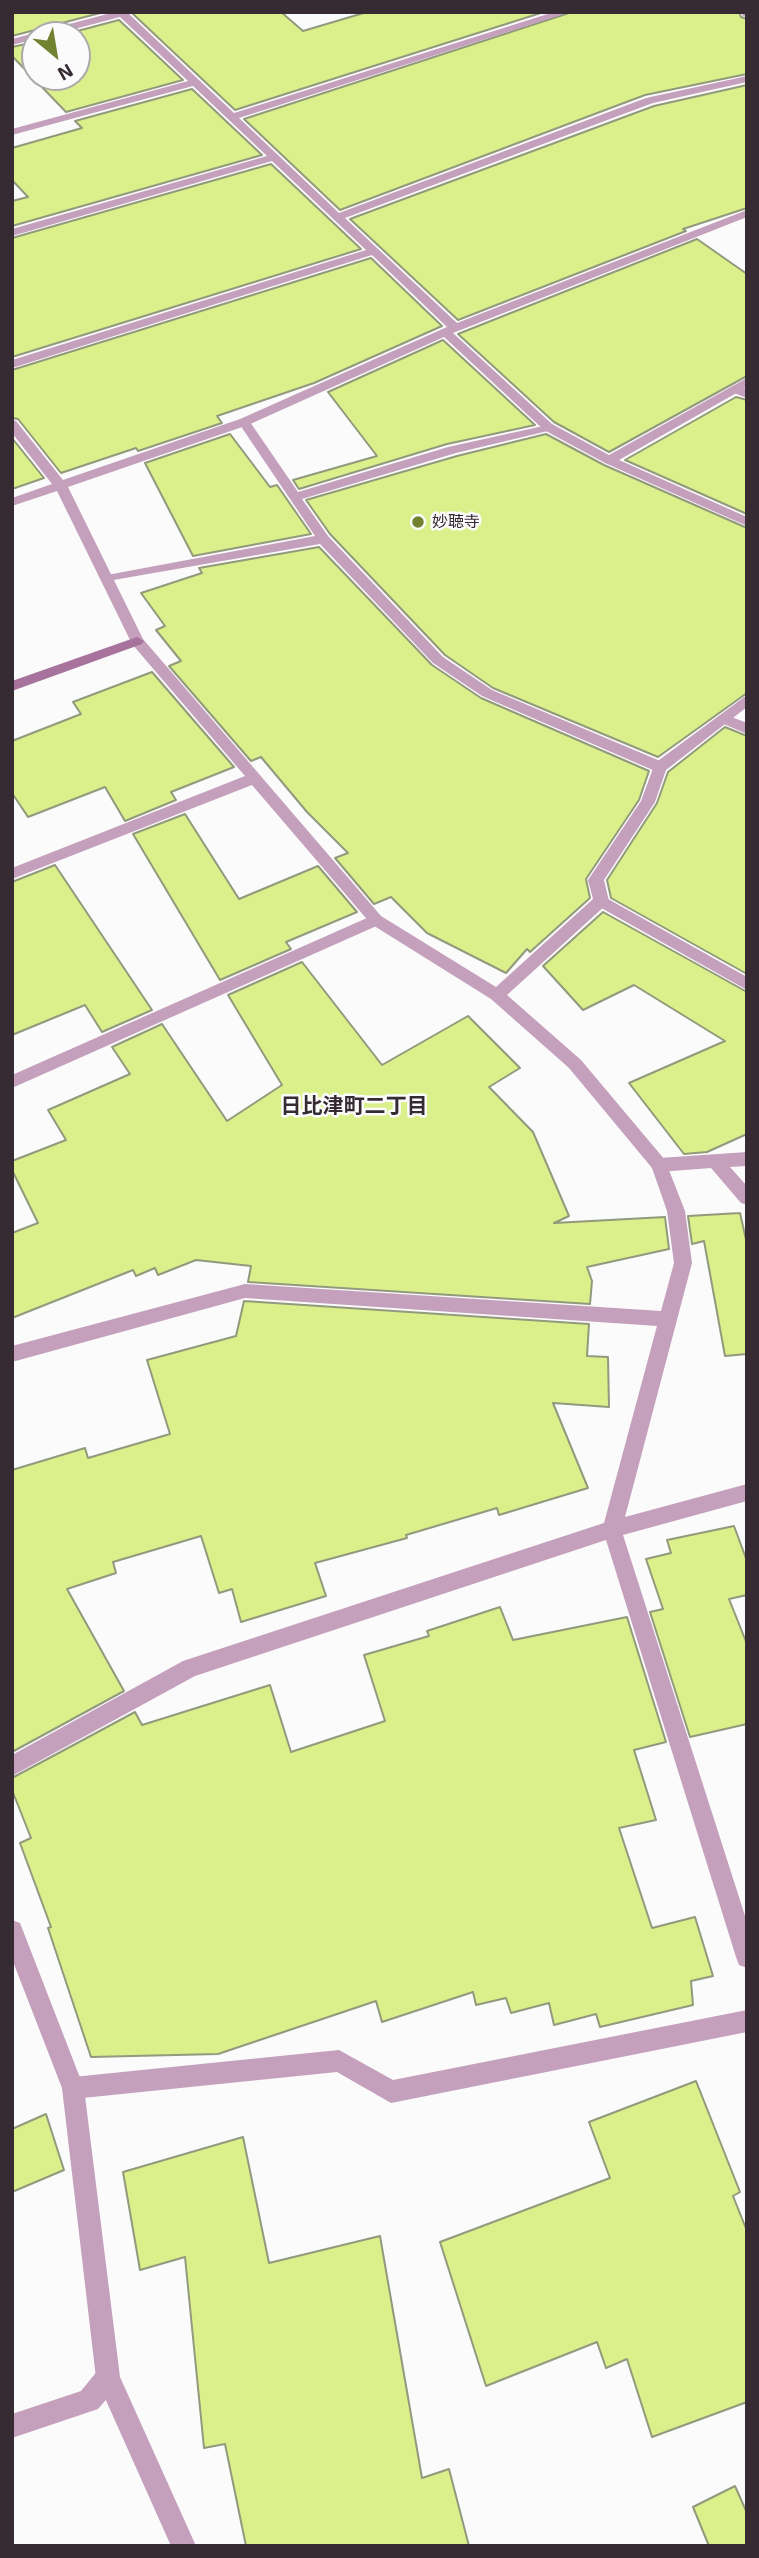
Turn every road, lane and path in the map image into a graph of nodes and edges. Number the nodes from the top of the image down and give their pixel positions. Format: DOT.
graph roads {
  1 [pos="565,12"];
  2 [pos="123,13"];
  3 [pos="91,22"];
  4 [pos="747,79"];
  5 [pos="194,82"];
  6 [pos="232,117"];
  7 [pos="12,132"];
  8 [pos="274,157"];
  9 [pos="747,214"];
  10 [pos="338,217"];
  11 [pos="12,233"];
  12 [pos="374,251"];
  13 [pos="451,331"];
  14 [pos="12,363"];
  15 [pos="743,388"];
  16 [pos="244,422"];
  17 [pos="12,424"];
  18 [pos="548,427"];
  19 [pos="609,460"];
  20 [pos="61,486"];
  21 [pos="295,497"];
  22 [pos="12,502"];
  23 [pos="747,522"];
  24 [pos="323,539"];
  25 [pos="107,579"];
  26 [pos="137,641"];
  27 [pos="12,686"];
  28 [pos="747,700"];
  29 [pos="724,719"];
  30 [pos="747,729"];
  31 [pos="660,767"];
  32 [pos="255,778"];
  33 [pos="12,874"];
  34 [pos="601,901"];
  35 [pos="376,919"];
  36 [pos="747,984"];
  37 [pos="498,995"];
  38 [pos="12,1082"];
  39 [pos="747,1159"];
  40 [pos="715,1161"];
  41 [pos="659,1166"];
  42 [pos="747,1198"];
  43 [pos="668,1319"];
  44 [pos="12,1354"];
  45 [pos="747,1492"];
  46 [pos="612,1529"];
  47 [pos="12,1766"];
  48 [pos="12,1931"];
  49 [pos="745,1944"];
  50 [pos="747,2021"];
  51 [pos="73,2088"];
  52 [pos="108,2378"];
  53 [pos="12,2426"];
  54 [pos="184,2546"];
  1 -- 6 [label="street"];
  2 -- 3 [label="street"];
  2 -- 5 [label="street"];
  4 -- 10 [label="street"];
  5 -- 6 [label="street"];
  5 -- 7 [label="street"];
  6 -- 8 [label="street"];
  8 -- 10 [label="street"];
  8 -- 11 [label="street"];
  9 -- 13 [label="street"];
  10 -- 12 [label="street"];
  12 -- 13 [label="street"];
  12 -- 14 [label="street"];
  13 -- 16 [label="street"];
  13 -- 18 [label="street"];
  15 -- 19 [label="street"];
  16 -- 20 [label="street"];
  16 -- 21 [label="street"];
  17 -- 20 [label="street"];
  18 -- 19 [label="street"];
  18 -- 21 [label="street"];
  19 -- 23 [label="street"];
  20 -- 22 [label="street"];
  20 -- 25 [label="street"];
  21 -- 24 [label="street"];
  24 -- 25 [label="street"];
  24 -- 31 [label="street"];
  25 -- 26 [label="street"];
  26 -- 27 [label="street"];
  26 -- 32 [label="street"];
  28 -- 29 [label="street"];
  29 -- 30 [label="street"];
  29 -- 31 [label="street"];
  31 -- 34 [label="street"];
  32 -- 33 [label="street"];
  32 -- 35 [label="street"];
  34 -- 36 [label="street"];
  34 -- 37 [label="street"];
  35 -- 37 [label="street"];
  35 -- 38 [label="street"];
  37 -- 41 [label="street"];
  39 -- 40 [label="street"];
  40 -- 41 [label="street"];
  40 -- 42 [label="street"];
  41 -- 43 [label="street"];
  43 -- 44 [label="street"];
  43 -- 46 [label="street"];
  45 -- 46 [label="street"];
  46 -- 47 [label="street"];
  46 -- 49 [label="street"];
  48 -- 51 [label="street"];
  50 -- 51 [label="street"];
  51 -- 52 [label="street"];
  52 -- 53 [label="street"];
  52 -- 54 [label="street"];
}
